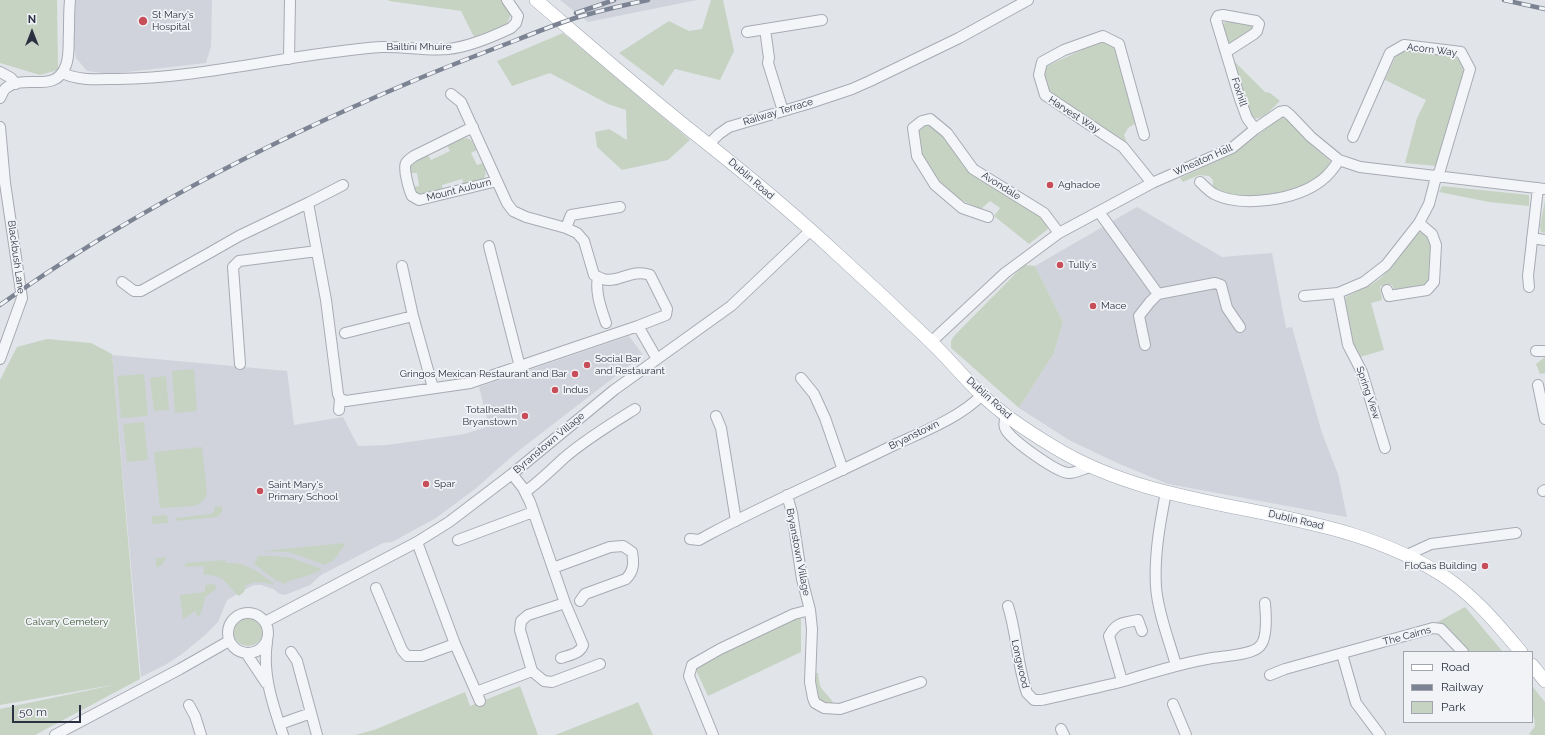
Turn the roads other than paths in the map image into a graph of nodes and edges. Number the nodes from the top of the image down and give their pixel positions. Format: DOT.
graph roads {
  1 [pos="70,0"];
  2 [pos="290,0"];
  3 [pos="506,0"];
  4 [pos="536,0"];
  5 [pos="1028,0"];
  6 [pos="822,20"];
  7 [pos="765,29"];
  8 [pos="747,32"];
  9 [pos="1226,52"];
  10 [pos="289,59"];
  11 [pos="0,72"];
  12 [pos="63,73"];
  13 [pos="16,84"];
  14 [pos="451,94"];
  15 [pos="0,98"];
  16 [pos="783,111"];
  17 [pos="0,127"];
  18 [pos="473,127"];
  19 [pos="1255,129"];
  20 [pos="1144,135"];
  21 [pos="1353,137"];
  22 [pos="709,144"];
  23 [pos="1340,160"];
  24 [pos="1437,176"];
  25 [pos="497,181"];
  26 [pos="1200,182"];
  27 [pos="1152,183"];
  28 [pos="344,184"];
  29 [pos="1541,188"];
  30 [pos="308,203"];
  31 [pos="620,207"];
  32 [pos="1099,212"];
  33 [pos="988,217"];
  34 [pos="1419,223"];
  35 [pos="566,228"];
  36 [pos="810,231"];
  37 [pos="1059,233"];
  38 [pos="1532,238"];
  39 [pos="1545,240"];
  40 [pos="489,246"];
  41 [pos="317,252"];
  42 [pos="402,266"];
  43 [pos="598,276"];
  44 [pos="122,282"];
  45 [pos="1529,287"];
  46 [pos="1387,290"];
  47 [pos="1338,293"];
  48 [pos="1158,294"];
  49 [pos="1304,296"];
  50 [pos="413,316"];
  51 [pos="606,323"];
  52 [pos="638,326"];
  53 [pos="1240,327"];
  54 [pos="345,333"];
  55 [pos="931,342"];
  56 [pos="1144,346"];
  57 [pos="0,359"];
  58 [pos="657,359"];
  59 [pos="240,364"];
  60 [pos="520,366"];
  61 [pos="801,378"];
  62 [pos="1538,385"];
  63 [pos="433,388"];
  64 [pos="982,395"];
  65 [pos="340,399"];
  66 [pos="635,409"];
  67 [pos="339,410"];
  68 [pos="716,416"];
  69 [pos="1545,419"];
  70 [pos="1385,448"];
  71 [pos="843,470"];
  72 [pos="512,474"];
  73 [pos="525,492"];
  74 [pos="1166,492"];
  75 [pos="787,495"];
  76 [pos="533,512"];
  77 [pos="736,521"];
  78 [pos="1516,533"];
  79 [pos="690,539"];
  80 [pos="458,540"];
  81 [pos="417,542"];
  82 [pos="1407,555"];
  83 [pos="553,568"];
  84 [pos="376,588"];
  85 [pos="580,601"];
  86 [pos="565,602"];
  87 [pos="1265,603"];
  88 [pos="1008,606"];
  89 [pos="810,610"];
  90 [pos="265,622"];
  91 [pos="1142,631"];
  92 [pos="267,639"];
  93 [pos="229,641"];
  94 [pos="455,644"];
  95 [pos="1462,651"];
  96 [pos="1520,651"];
  97 [pos="291,652"];
  98 [pos="246,653"];
  99 [pos="1342,654"];
  100 [pos="561,658"];
  101 [pos="600,664"];
  102 [pos="1176,665"];
  103 [pos="1533,667"];
  104 [pos="532,671"];
  105 [pos="1270,675"];
  106 [pos="1122,681"];
  107 [pos="1545,681"];
  108 [pos="921,682"];
  109 [pos="268,687"];
  110 [pos="1173,704"];
  111 [pos="189,705"];
  112 [pos="311,713"];
  113 [pos="280,724"];
  114 [pos="55,735"];
  115 [pos="201,735"];
  116 [pos="283,735"];
  117 [pos="317,735"];
  118 [pos="713,735"];
  119 [pos="1186,735"];
  120 [pos="1380,735"];
  1 -- 12 [label="street"];
  2 -- 10 [label="street"];
  3 -- 10 [label="street, Bailtíní Mhuire"];
  4 -- 22 [label="main road, Dublin Road"];
  5 -- 16 [label="street, Railway Terrace"];
  6 -- 7 [label="street"];
  7 -- 8 [label="street"];
  7 -- 16 [label="street"];
  9 -- 9 [label="street, Foxhill"];
  9 -- 19 [label="street, Foxhill"];
  10 -- 12 [label="street, Bailtíní Mhuire"];
  11 -- 13 [label="street"];
  12 -- 13 [label="street"];
  13 -- 15 [label="street"];
  14 -- 18 [label="street, Mount Auburn"];
  16 -- 22 [label="street, Railway Terrace"];
  17 -- 57 [label="street, Blackbush Lane"];
  18 -- 25 [label="street, Mount Auburn"];
  18 -- 25 [label="street, Mount Auburn"];
  19 -- 23 [label="street, Wheaton Hall"];
  19 -- 27 [label="street, Wheaton Hall"];
  20 -- 27 [label="street, Harvest Way"];
  21 -- 24 [label="street, Acorn Way"];
  22 -- 36 [label="main road, Dublin Road"];
  23 -- 24 [label="street, Wheaton Hall"];
  23 -- 26 [label="street"];
  24 -- 29 [label="street, Wheaton Hall"];
  24 -- 34 [label="street"];
  25 -- 35 [label="street, Mount Auburn"];
  27 -- 32 [label="street, Wheaton Hall"];
  28 -- 30 [label="street"];
  29 -- 38 [label="street"];
  30 -- 41 [label="street"];
  30 -- 44 [label="street"];
  31 -- 35 [label="street"];
  32 -- 37 [label="street, Wheaton Hall"];
  32 -- 48 [label="street"];
  33 -- 37 [label="street, Avondale"];
  34 -- 46 [label="street"];
  34 -- 47 [label="street"];
  35 -- 43 [label="street, Mount Auburn"];
  36 -- 55 [label="main road, Dublin Road"];
  36 -- 58 [label="street, Byranstown Village"];
  37 -- 55 [label="street, Wheaton Hall"];
  38 -- 39 [label="street"];
  38 -- 45 [label="street"];
  40 -- 60 [label="street"];
  41 -- 59 [label="street"];
  41 -- 65 [label="street"];
  42 -- 50 [label="street"];
  43 -- 51 [label="street"];
  43 -- 52 [label="street"];
  47 -- 49 [label="street"];
  47 -- 70 [label="street, Spring View"];
  48 -- 53 [label="street"];
  48 -- 56 [label="street"];
  50 -- 54 [label="street"];
  50 -- 63 [label="street"];
  52 -- 58 [label="street"];
  52 -- 60 [label="street"];
  55 -- 64 [label="main road, Dublin Road"];
  58 -- 72 [label="street, Byranstown Village"];
  60 -- 63 [label="street"];
  61 -- 71 [label="street"];
  62 -- 69 [label="street"];
  63 -- 65 [label="street"];
  64 -- 71 [label="street, Bryanstown"];
  64 -- 74 [label="main road, Dublin Road"];
  65 -- 67 [label="street"];
  66 -- 73 [label="street"];
  68 -- 77 [label="street"];
  71 -- 75 [label="street, Bryanstown Village"];
  72 -- 73 [label="street"];
  72 -- 81 [label="street, Byranstown Village"];
  73 -- 76 [label="street"];
  74 -- 82 [label="main road, Dublin Road"];
  74 -- 102 [label="street"];
  75 -- 77 [label="street, Bryanstown Village"];
  75 -- 89 [label="street, Bryanstown Village"];
  76 -- 80 [label="street"];
  76 -- 83 [label="street"];
  77 -- 79 [label="street, Bryanstown Village"];
  78 -- 82 [label="street"];
  81 -- 90 [label="street, Byranstown Village"];
  81 -- 94 [label="street"];
  82 -- 96 [label="main road, Dublin Road"];
  83 -- 85 [label="street"];
  83 -- 86 [label="street"];
  84 -- 94 [label="street"];
  86 -- 100 [label="street"];
  86 -- 104 [label="street"];
  87 -- 102 [label="street, Longwood"];
  88 -- 106 [label="street, Longwood"];
  89 -- 108 [label="street, Bryanstown Village"];
  89 -- 118 [label="street"];
  90 -- 92 [label="street"];
  90 -- 93 [label="street"];
  91 -- 106 [label="street"];
  92 -- 98 [label="street"];
  92 -- 109 [label="street"];
  93 -- 98 [label="street"];
  93 -- 114 [label="street"];
  94 -- 104 [label="street"];
  95 -- 99 [label="street, The Cairns"];
  97 -- 112 [label="street"];
  98 -- 109 [label="street"];
  99 -- 105 [label="street, The Cairns"];
  99 -- 120 [label="street"];
  101 -- 104 [label="street"];
  102 -- 106 [label="street, Longwood"];
  103 -- 107 [label="main road"];
  109 -- 113 [label="street"];
  110 -- 119 [label="street"];
  111 -- 115 [label="street"];
  112 -- 113 [label="street"];
  112 -- 117 [label="street"];
  113 -- 116 [label="street"];
}
